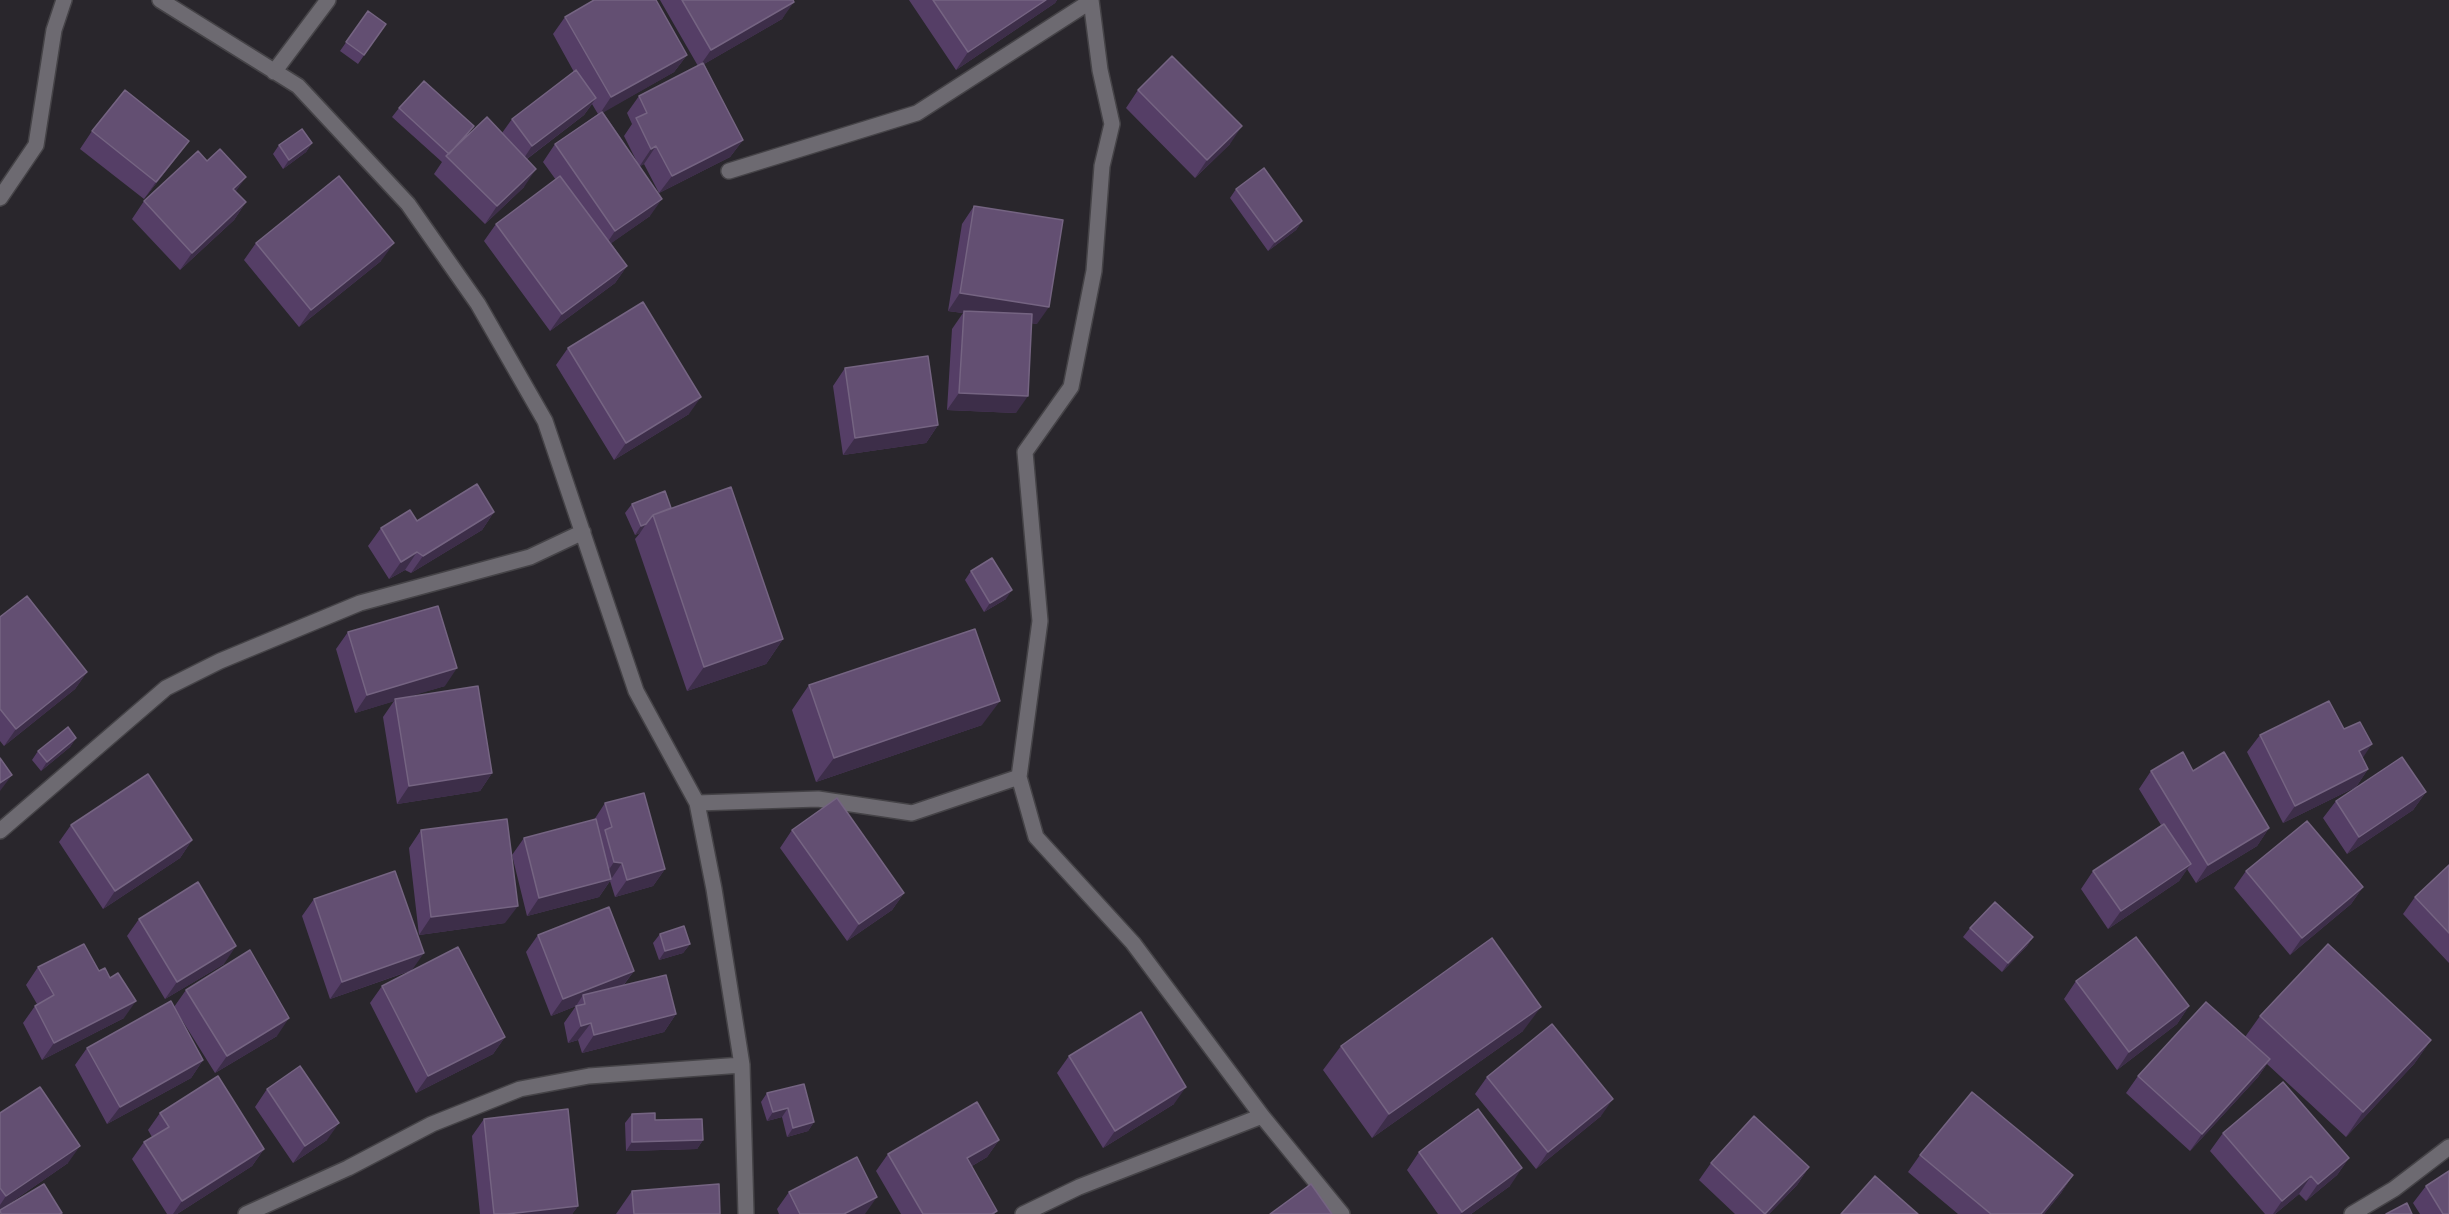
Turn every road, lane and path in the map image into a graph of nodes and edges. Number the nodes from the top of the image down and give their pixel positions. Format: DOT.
graph roads {
  1 [pos="64,0"];
  2 [pos="160,0"];
  3 [pos="327,0"];
  4 [pos="1091,1"];
  5 [pos="274,72"];
  6 [pos="729,171"];
  7 [pos="0,198"];
  8 [pos="583,532"];
  9 [pos="1019,777"];
  10 [pos="697,803"];
  11 [pos="0,831"];
  12 [pos="742,1065"];
  13 [pos="1262,1116"];
  14 [pos="2449,1147"];
  15 [pos="246,1214"];
  16 [pos="746,1214"];
  17 [pos="1023,1214"];
  18 [pos="1342,1214"];
  19 [pos="2352,1214"];
  1 -- 7 [label="street"];
  2 -- 5 [label="street"];
  3 -- 5 [label="street"];
  4 -- 6 [label="street"];
  4 -- 9 [label="street"];
  5 -- 8 [label="street"];
  8 -- 10 [label="street"];
  8 -- 11 [label="street"];
  9 -- 10 [label="street"];
  9 -- 13 [label="street"];
  10 -- 12 [label="street"];
  12 -- 15 [label="street"];
  12 -- 16 [label="street"];
  13 -- 17 [label="street"];
  13 -- 18 [label="street"];
  14 -- 19 [label="street"];
}
